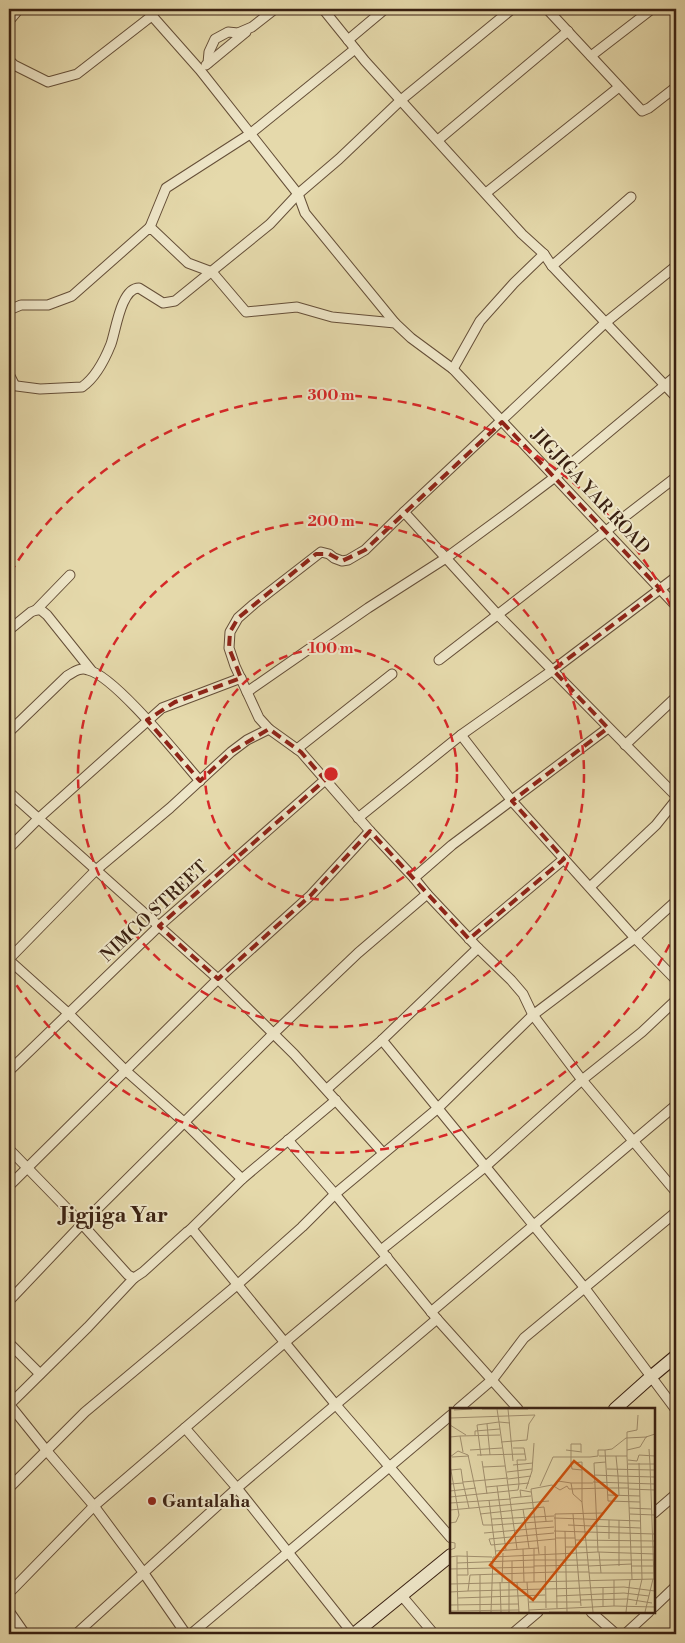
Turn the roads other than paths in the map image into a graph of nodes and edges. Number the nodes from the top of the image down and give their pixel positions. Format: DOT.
graph roads {
  1 [pos="19,9"];
  2 [pos="275,9"];
  3 [pos="323,9"];
  4 [pos="385,9"];
  5 [pos="512,9"];
  6 [pos="547,9"];
  7 [pos="652,9"];
  8 [pos="150,12"];
  9 [pos="9,21"];
  10 [pos="252,27"];
  11 [pos="568,31"];
  12 [pos="348,40"];
  13 [pos="355,48"];
  14 [pos="591,56"];
  15 [pos="9,60"];
  16 [pos="208,63"];
  17 [pos="200,70"];
  18 [pos="619,87"];
  19 [pos="676,87"];
  20 [pos="401,100"];
  21 [pos="250,134"];
  22 [pos="438,140"];
  23 [pos="486,193"];
  24 [pos="298,194"];
  25 [pos="631,197"];
  26 [pos="150,227"];
  27 [pos="544,254"];
  28 [pos="552,266"];
  29 [pos="676,266"];
  30 [pos="212,272"];
  31 [pos="9,310"];
  32 [pos="395,322"];
  33 [pos="605,323"];
  34 [pos="453,369"];
  35 [pos="9,374"];
  36 [pos="676,376"];
  37 [pos="11,384"];
  38 [pos="665,384"];
  39 [pos="676,397"];
  40 [pos="502,422"];
  41 [pos="555,477"];
  42 [pos="676,477"];
  43 [pos="404,512"];
  44 [pos="606,530"];
  45 [pos="446,558"];
  46 [pos="70,575"];
  47 [pos="676,577"];
  48 [pos="660,589"];
  49 [pos="676,606"];
  50 [pos="36,610"];
  51 [pos="497,614"];
  52 [pos="9,630"];
  53 [pos="440,660"];
  54 [pos="91,670"];
  55 [pos="553,670"];
  56 [pos="392,674"];
  57 [pos="241,678"];
  58 [pos="248,692"];
  59 [pos="676,696"];
  60 [pos="147,720"];
  61 [pos="608,728"];
  62 [pos="269,730"];
  63 [pos="9,732"];
  64 [pos="462,735"];
  65 [pos="625,745"];
  66 [pos="297,749"];
  67 [pos="325,780"];
  68 [pos="200,781"];
  69 [pos="9,792"];
  70 [pos="676,796"];
  71 [pos="676,800"];
  72 [pos="512,801"];
  73 [pos="39,818"];
  74 [pos="358,818"];
  75 [pos="370,831"];
  76 [pos="9,848"];
  77 [pos="564,859"];
  78 [pos="96,870"];
  79 [pos="414,878"];
  80 [pos="590,888"];
  81 [pos="427,894"];
  82 [pos="676,901"];
  83 [pos="160,926"];
  84 [pos="635,938"];
  85 [pos="469,939"];
  86 [pos="478,948"];
  87 [pos="9,960"];
  88 [pos="218,979"];
  89 [pos="676,980"];
  90 [pos="676,1000"];
  91 [pos="68,1013"];
  92 [pos="533,1015"];
  93 [pos="274,1034"];
  94 [pos="382,1040"];
  95 [pos="125,1070"];
  96 [pos="9,1071"];
  97 [pos="582,1080"];
  98 [pos="327,1089"];
  99 [pos="336,1100"];
  100 [pos="676,1105"];
  101 [pos="437,1109"];
  102 [pos="185,1123"];
  103 [pos="288,1140"];
  104 [pos="633,1141"];
  105 [pos="9,1149"];
  106 [pos="383,1153"];
  107 [pos="485,1167"];
  108 [pos="27,1168"];
  109 [pos="242,1179"];
  110 [pos="9,1186"];
  111 [pos="676,1192"];
  112 [pos="335,1194"];
  113 [pos="676,1212"];
  114 [pos="82,1224"];
  115 [pos="534,1226"];
  116 [pos="190,1230"];
  117 [pos="384,1254"];
  118 [pos="134,1278"];
  119 [pos="237,1285"];
  120 [pos="584,1287"];
  121 [pos="9,1301"];
  122 [pos="434,1315"];
  123 [pos="284,1342"];
  124 [pos="9,1343"];
  125 [pos="676,1356"];
  126 [pos="40,1374"];
  127 [pos="652,1376"];
  128 [pos="493,1379"];
  129 [pos="9,1405"];
  130 [pos="336,1405"];
  131 [pos="459,1408"];
  132 [pos="517,1408"];
  133 [pos="616,1408"];
  134 [pos="676,1410"];
  135 [pos="450,1416"];
  136 [pos="185,1428"];
  137 [pos="46,1450"];
  138 [pos="390,1468"];
  139 [pos="9,1488"];
  140 [pos="237,1488"];
  141 [pos="676,1494"];
  142 [pos="94,1506"];
  143 [pos="655,1512"];
  144 [pos="450,1537"];
  145 [pos="289,1553"];
  146 [pos="450,1556"];
  147 [pos="143,1572"];
  148 [pos="676,1586"];
  149 [pos="9,1593"];
  150 [pos="402,1596"];
  151 [pos="655,1606"];
  152 [pos="9,1611"];
  153 [pos="537,1613"];
  154 [pos="592,1613"];
  155 [pos="648,1613"];
  156 [pos="25,1634"];
  157 [pos="76,1634"];
  158 [pos="186,1634"];
  159 [pos="190,1634"];
  160 [pos="353,1634"];
  161 [pos="434,1634"];
  162 [pos="512,1634"];
  163 [pos="616,1634"];
  164 [pos="625,1634"];
  1 -- 9 [label="street"];
  2 -- 10 [label="street"];
  3 -- 12 [label="street"];
  4 -- 12 [label="street"];
  5 -- 20 [label="street"];
  6 -- 11 [label="street"];
  7 -- 14 [label="street"];
  8 -- 15 [label="street"];
  8 -- 17 [label="street, JIGJIGA YAR ROAD"];
  10 -- 16 [label="street"];
  10 -- 16 [label="street"];
  11 -- 14 [label="street"];
  11 -- 22 [label="street"];
  12 -- 13 [label="street"];
  13 -- 20 [label="street"];
  13 -- 21 [label="street"];
  14 -- 18 [label="street"];
  16 -- 17 [label="street"];
  17 -- 21 [label="street, JIGJIGA YAR ROAD"];
  18 -- 19 [label="street"];
  18 -- 23 [label="street"];
  20 -- 22 [label="street"];
  20 -- 24 [label="street"];
  21 -- 24 [label="street, JIGJIGA YAR ROAD"];
  21 -- 26 [label="street"];
  22 -- 23 [label="street"];
  23 -- 27 [label="street"];
  24 -- 30 [label="street"];
  24 -- 32 [label="street, JIGJIGA YAR ROAD"];
  25 -- 28 [label="street"];
  26 -- 30 [label="street"];
  26 -- 31 [label="street"];
  27 -- 28 [label="street"];
  27 -- 34 [label="street"];
  28 -- 33 [label="street"];
  29 -- 33 [label="street"];
  30 -- 32 [label="street"];
  30 -- 37 [label="street"];
  32 -- 34 [label="street, JIGJIGA YAR ROAD"];
  33 -- 38 [label="street"];
  33 -- 40 [label="street"];
  34 -- 40 [label="street, JIGJIGA YAR ROAD"];
  35 -- 37 [label="street"];
  36 -- 38 [label="street"];
  38 -- 39 [label="street"];
  38 -- 41 [label="street"];
  40 -- 41 [label="street, JIGJIGA YAR ROAD"];
  40 -- 43 [label="street"];
  41 -- 44 [label="street, JIGJIGA YAR ROAD"];
  41 -- 45 [label="street"];
  42 -- 44 [label="street"];
  43 -- 45 [label="street"];
  43 -- 57 [label="street"];
  44 -- 48 [label="street, JIGJIGA YAR ROAD"];
  44 -- 51 [label="street"];
  45 -- 51 [label="street"];
  45 -- 58 [label="street"];
  46 -- 50 [label="street"];
  47 -- 48 [label="street"];
  48 -- 49 [label="street, JIGJIGA YAR ROAD"];
  48 -- 55 [label="street"];
  50 -- 52 [label="street"];
  50 -- 54 [label="street"];
  51 -- 53 [label="street"];
  51 -- 55 [label="street"];
  54 -- 60 [label="street"];
  54 -- 63 [label="street"];
  55 -- 61 [label="street"];
  55 -- 64 [label="street"];
  56 -- 66 [label="street"];
  57 -- 58 [label="street"];
  57 -- 60 [label="street"];
  58 -- 62 [label="street"];
  59 -- 65 [label="street"];
  60 -- 68 [label="street"];
  60 -- 73 [label="street"];
  61 -- 65 [label="street"];
  61 -- 72 [label="street"];
  62 -- 66 [label="street"];
  62 -- 68 [label="street"];
  64 -- 72 [label="street"];
  64 -- 74 [label="street"];
  65 -- 70 [label="street"];
  66 -- 67 [label="street"];
  67 -- 74 [label="street"];
  67 -- 83 [label="street, NIMCO STREET"];
  68 -- 78 [label="street"];
  69 -- 73 [label="street"];
  71 -- 80 [label="street"];
  72 -- 77 [label="street"];
  72 -- 79 [label="street"];
  73 -- 76 [label="street"];
  73 -- 78 [label="street"];
  74 -- 75 [label="street"];
  75 -- 79 [label="street"];
  75 -- 88 [label="street"];
  77 -- 80 [label="street"];
  77 -- 85 [label="street"];
  78 -- 83 [label="street"];
  78 -- 87 [label="street"];
  79 -- 81 [label="street"];
  80 -- 84 [label="street"];
  81 -- 85 [label="street"];
  81 -- 93 [label="street"];
  82 -- 84 [label="street"];
  83 -- 88 [label="street"];
  83 -- 91 [label="street, NIMCO STREET"];
  84 -- 89 [label="street"];
  84 -- 92 [label="street"];
  85 -- 86 [label="street"];
  86 -- 92 [label="street"];
  86 -- 94 [label="street"];
  87 -- 91 [label="street"];
  88 -- 93 [label="street"];
  88 -- 95 [label="street"];
  90 -- 97 [label="street"];
  91 -- 95 [label="street"];
  91 -- 96 [label="street, NIMCO STREET"];
  92 -- 97 [label="street"];
  92 -- 101 [label="street"];
  93 -- 98 [label="street"];
  93 -- 102 [label="street"];
  94 -- 98 [label="street"];
  94 -- 101 [label="street"];
  95 -- 102 [label="street"];
  95 -- 108 [label="street"];
  97 -- 104 [label="street"];
  97 -- 107 [label="street"];
  98 -- 99 [label="street"];
  99 -- 103 [label="street"];
  99 -- 106 [label="street"];
  100 -- 104 [label="street"];
  101 -- 106 [label="street"];
  101 -- 107 [label="street"];
  102 -- 109 [label="street"];
  102 -- 114 [label="street"];
  103 -- 109 [label="street"];
  103 -- 112 [label="street"];
  104 -- 111 [label="street"];
  104 -- 115 [label="street"];
  105 -- 108 [label="street"];
  106 -- 112 [label="street"];
  107 -- 115 [label="street"];
  107 -- 117 [label="street"];
  108 -- 110 [label="street"];
  108 -- 114 [label="street"];
  109 -- 116 [label="street"];
  112 -- 117 [label="street"];
  112 -- 119 [label="street"];
  113 -- 120 [label="street"];
  114 -- 118 [label="street"];
  114 -- 121 [label="street"];
  115 -- 120 [label="street"];
  115 -- 122 [label="street"];
  116 -- 118 [label="street"];
  116 -- 119 [label="street"];
  117 -- 122 [label="street"];
  117 -- 123 [label="street"];
  118 -- 126 [label="street"];
  119 -- 123 [label="street"];
  119 -- 137 [label="street"];
  120 -- 127 [label="street"];
  120 -- 128 [label="street"];
  122 -- 128 [label="street"];
  122 -- 130 [label="street"];
  123 -- 130 [label="street"];
  123 -- 136 [label="street"];
  124 -- 126 [label="street"];
  125 -- 127 [label="street"];
  126 -- 129 [label="street"];
  127 -- 133 [label="street"];
  127 -- 134 [label="street"];
  128 -- 131 [label="street"];
  128 -- 132 [label="street"];
  129 -- 137 [label="street"];
  130 -- 138 [label="street"];
  130 -- 140 [label="street"];
  135 -- 138 [label="street"];
  136 -- 140 [label="street"];
  136 -- 142 [label="street"];
  137 -- 139 [label="street"];
  137 -- 142 [label="street"];
  138 -- 144 [label="street"];
  138 -- 145 [label="street"];
  140 -- 145 [label="street"];
  140 -- 147 [label="street"];
  141 -- 143 [label="street"];
  142 -- 147 [label="street"];
  142 -- 149 [label="street"];
  145 -- 159 [label="street"];
  145 -- 160 [label="street"];
  146 -- 150 [label="street"];
  147 -- 157 [label="street"];
  147 -- 158 [label="street"];
  148 -- 151 [label="street"];
  150 -- 160 [label="street"];
  150 -- 161 [label="street"];
  152 -- 156 [label="street"];
  153 -- 162 [label="street"];
  154 -- 163 [label="street"];
  155 -- 164 [label="street"];
}
